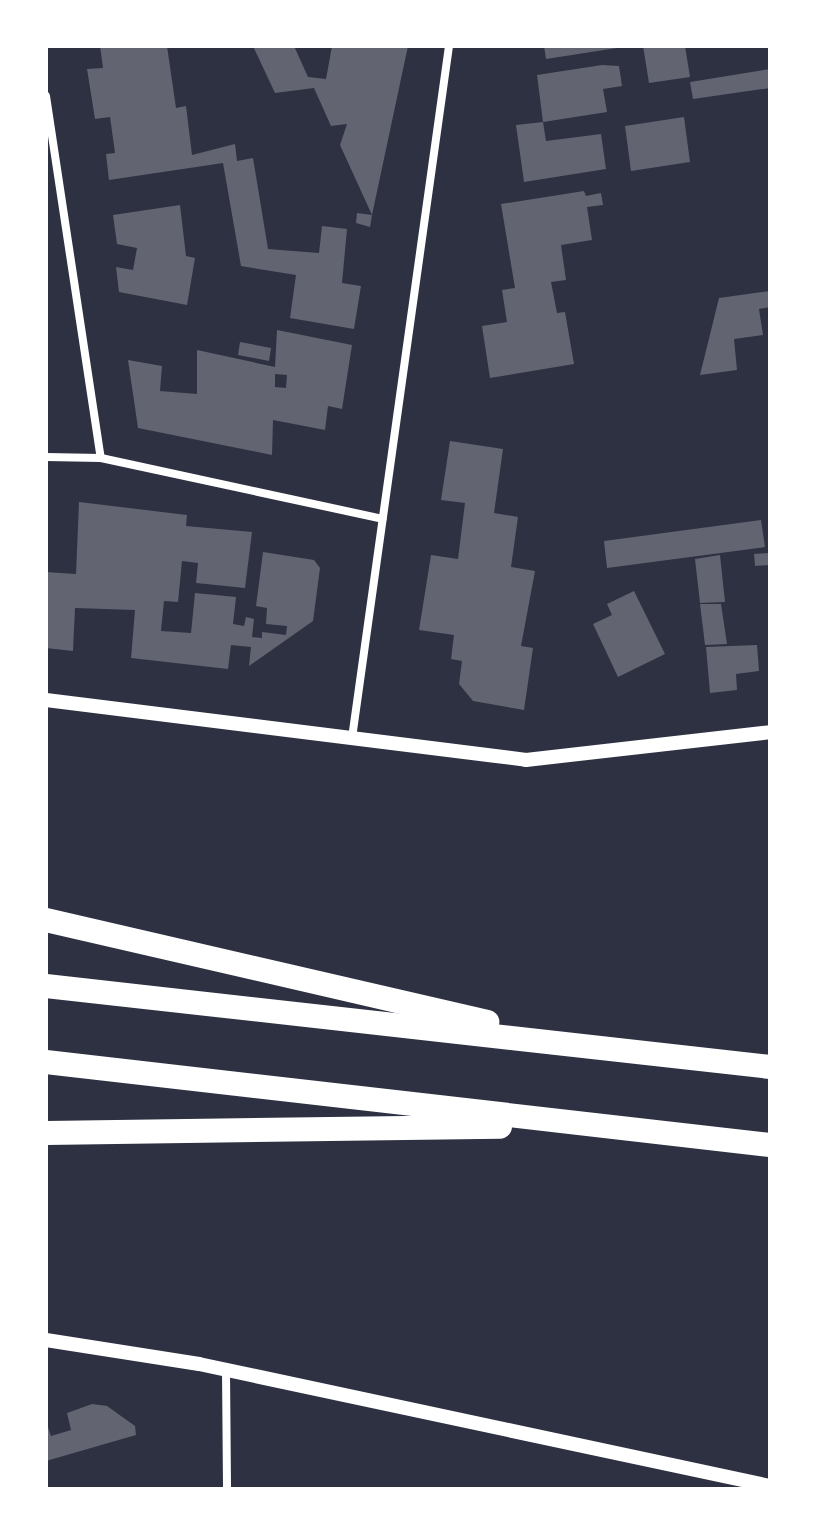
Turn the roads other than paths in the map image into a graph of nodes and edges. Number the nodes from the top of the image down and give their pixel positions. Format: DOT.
graph roads {
  1 [pos="449,46"];
  2 [pos="46,96"];
  3 [pos="46,457"];
  4 [pos="101,458"];
  5 [pos="382,519"];
  6 [pos="46,700"];
  7 [pos="770,732"];
  8 [pos="352,738"];
  9 [pos="46,920"];
  10 [pos="46,986"];
  11 [pos="590,1047"];
  12 [pos="46,1062"];
  13 [pos="767,1066"];
  14 [pos="602,1126"];
  15 [pos="46,1133"];
  16 [pos="762,1144"];
  17 [pos="46,1340"];
  18 [pos="226,1371"];
  19 [pos="770,1486"];
  20 [pos="227,1489"];
  1 -- 5 [label="street"];
  2 -- 4 [label="street"];
  3 -- 4 [label="street"];
  4 -- 5 [label="street"];
  5 -- 8 [label="street"];
  6 -- 8 [label="street"];
  7 -- 8 [label="street"];
  9 -- 11 [label="highway"];
  10 -- 11 [label="highway"];
  11 -- 13 [label="highway"];
  12 -- 14 [label="highway"];
  14 -- 15 [label="highway"];
  14 -- 16 [label="highway"];
  17 -- 18 [label="street"];
  18 -- 19 [label="street"];
  18 -- 20 [label="street"];
}
